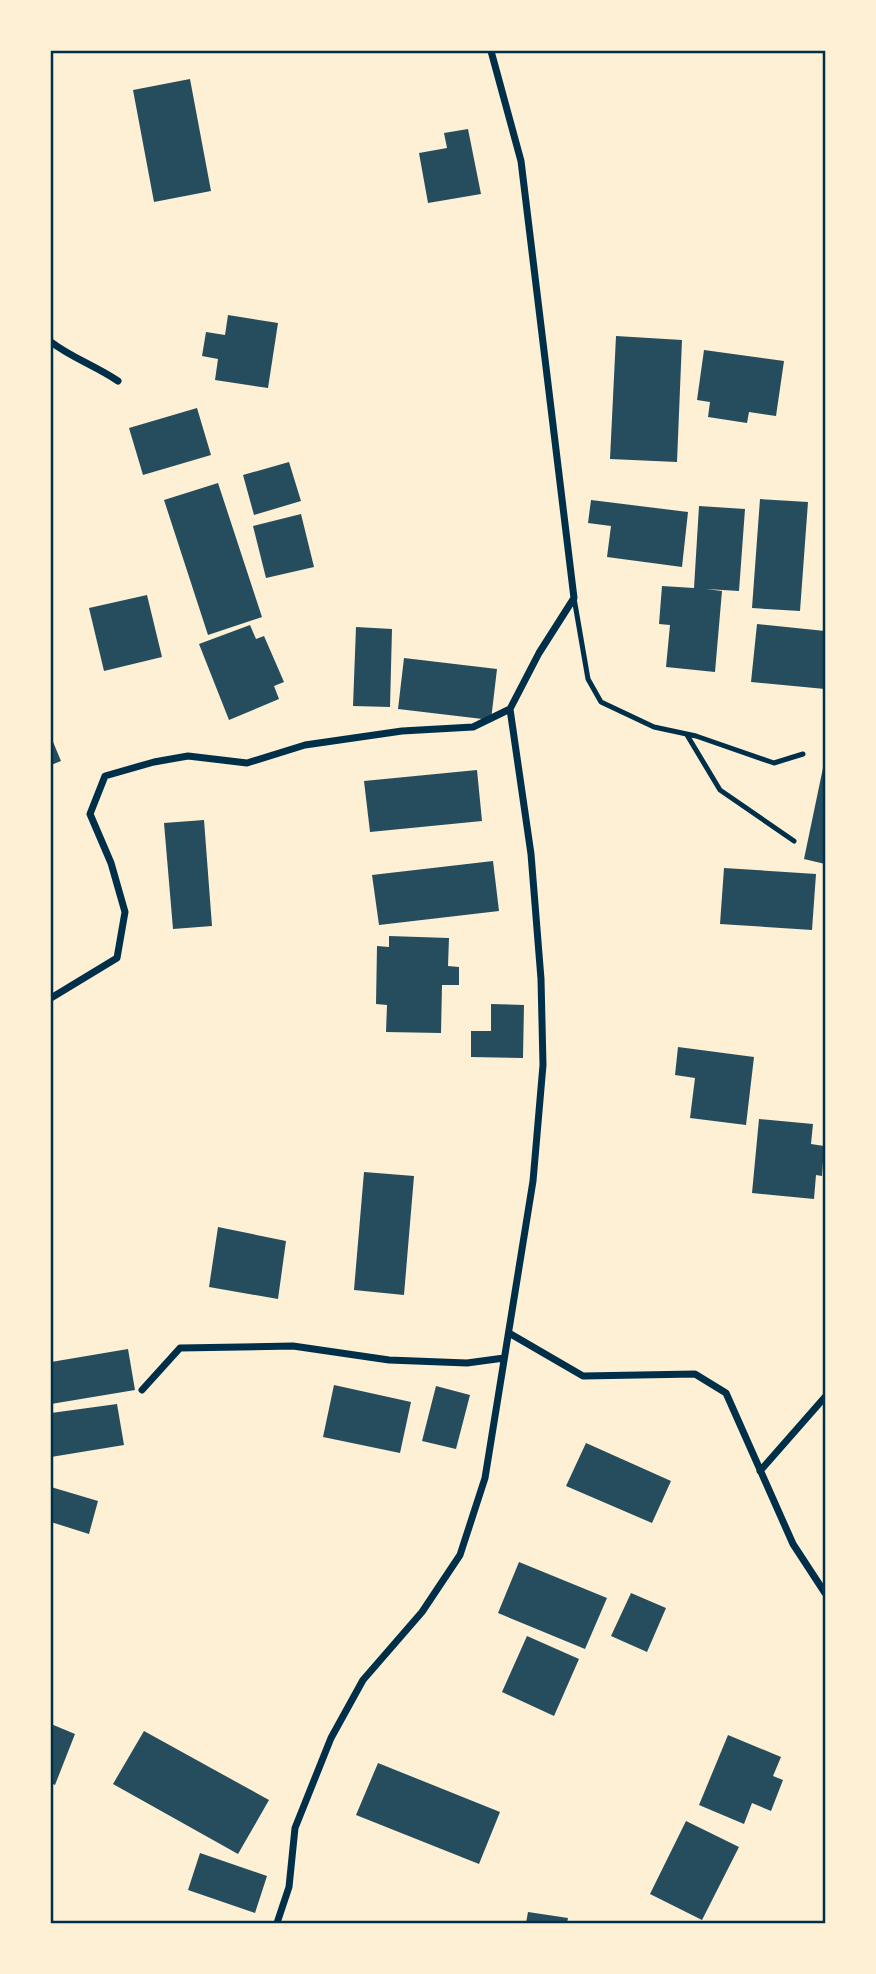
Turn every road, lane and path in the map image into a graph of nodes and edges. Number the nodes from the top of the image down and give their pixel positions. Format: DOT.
graph roads {
  1 [pos="491,51"];
  2 [pos="51,342"];
  3 [pos="118,381"];
  4 [pos="574,598"];
  5 [pos="510,709"];
  6 [pos="687,734"];
  7 [pos="803,754"];
  8 [pos="794,841"];
  9 [pos="51,998"];
  10 [pos="509,1333"];
  11 [pos="504,1357"];
  12 [pos="142,1390"];
  13 [pos="825,1397"];
  14 [pos="760,1471"];
  15 [pos="825,1593"];
  16 [pos="277,1923"];
  1 -- 4 [label="street"];
  2 -- 3 [label="street"];
  4 -- 5 [label="street"];
  4 -- 6 [label="lane"];
  5 -- 9 [label="street"];
  5 -- 10 [label="street"];
  6 -- 7 [label="lane"];
  6 -- 8 [label="lane"];
  10 -- 11 [label="street"];
  10 -- 14 [label="street"];
  11 -- 12 [label="street"];
  11 -- 16 [label="street"];
  13 -- 14 [label="street"];
  14 -- 15 [label="street"];
}
